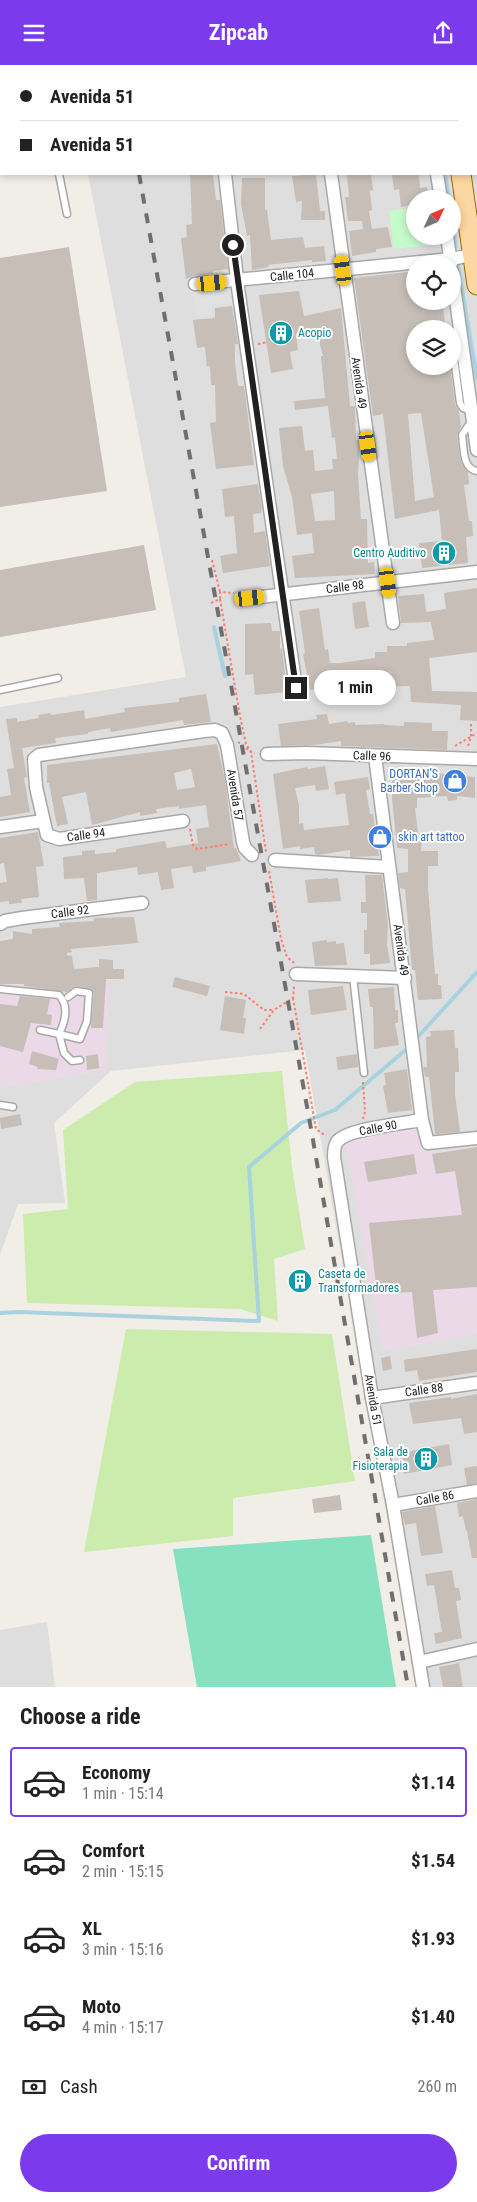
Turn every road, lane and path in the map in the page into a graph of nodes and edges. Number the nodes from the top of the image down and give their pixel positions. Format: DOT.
graph roads {
  1 [pos="59,175"];
  2 [pos="225,175"];
  3 [pos="331,175"];
  4 [pos="437,175"];
  5 [pos="461,175"];
  6 [pos="440,190"];
  7 [pos="67,214"];
  8 [pos="474,254"];
  9 [pos="461,258"];
  10 [pos="406,265"];
  11 [pos="343,270"];
  12 [pos="196,284"];
  13 [pos="477,285"];
  14 [pos="235,286"];
  15 [pos="458,310"];
  16 [pos="474,425"];
  17 [pos="477,450"];
  18 [pos="477,471"];
  19 [pos="212,560"];
  20 [pos="477,572"];
  21 [pos="388,582"];
  22 [pos="220,592"];
  23 [pos="282,594"];
  24 [pos="247,598"];
  25 [pos="220,599"];
  26 [pos="211,603"];
  27 [pos="393,623"];
  28 [pos="58,678"];
  29 [pos="296,688"];
  30 [pos="0,690"];
  31 [pos="471,721"];
  32 [pos="222,733"];
  33 [pos="477,733"];
  34 [pos="471,737"];
  35 [pos="251,752"];
  36 [pos="268,754"];
  37 [pos="375,756"];
  38 [pos="449,758"];
  39 [pos="477,759"];
  40 [pos="43,821"];
  41 [pos="183,821"];
  42 [pos="0,827"];
  43 [pos="243,842"];
  44 [pos="252,855"];
  45 [pos="270,861"];
  46 [pos="388,867"];
  47 [pos="142,903"];
  48 [pos="0,924"];
  49 [pos="300,974"];
  50 [pos="353,976"];
  51 [pos="405,977"];
  52 [pos="0,989"];
  53 [pos="225,992"];
  54 [pos="68,997"];
  55 [pos="294,998"];
  56 [pos="274,1010"];
  57 [pos="260,1029"];
  58 [pos="40,1030"];
  59 [pos="59,1034"];
  60 [pos="80,1060"];
  61 [pos="364,1073"];
  62 [pos="0,1105"];
  63 [pos="13,1107"];
  64 [pos="422,1121"];
  65 [pos="360,1131"];
  66 [pos="477,1138"];
  67 [pos="336,1142"];
  68 [pos="477,1383"];
  69 [pos="372,1398"];
  70 [pos="477,1491"];
  71 [pos="393,1505"];
  72 [pos="477,1649"];
  73 [pos="419,1662"];
  74 [pos="423,1687"];
  1 -- 7 [label="lane"];
  2 -- 14 [label="street"];
  3 -- 11 [label="street, Avenida 49"];
  4 -- 6 [label="street"];
  5 -- 8 [label="main road"];
  8 -- 9 [label="street, Calle 104"];
  8 -- 13 [label="main road"];
  10 -- 11 [label="street, Calle 104"];
  11 -- 14 [label="street, Calle 104"];
  11 -- 21 [label="street, Avenida 49"];
  12 -- 14 [label="street, Calle 104"];
  14 -- 23 [label="street"];
  15 -- 16 [label="street"];
  16 -- 17 [label="street"];
  16 -- 18 [label="lane"];
  19 -- 22 [label="path"];
  20 -- 21 [label="street, Calle 98"];
  21 -- 23 [label="street, Calle 98"];
  21 -- 27 [label="street, Avenida 49"];
  22 -- 24 [label="path"];
  22 -- 25 [label="path"];
  23 -- 24 [label="street, Calle 98"];
  23 -- 29 [label="street"];
  25 -- 26 [label="path"];
  25 -- 35 [label="path"];
  28 -- 30 [label="lane"];
  31 -- 34 [label="path"];
  32 -- 35 [label="path"];
  32 -- 40 [label="street"];
  32 -- 43 [label="street, Avenida 57"];
  33 -- 34 [label="path"];
  34 -- 38 [label="path"];
  35 -- 36 [label="path"];
  35 -- 45 [label="path"];
  36 -- 37 [label="street, Calle 96"];
  37 -- 38 [label="street, Calle 96"];
  37 -- 46 [label="street, Avenida 49"];
  38 -- 39 [label="street, Calle 96"];
  40 -- 41 [label="street, Calle 94"];
  40 -- 42 [label="street"];
  41 -- 43 [label="path"];
  43 -- 44 [label="street, Avenida 57"];
  45 -- 46 [label="street"];
  45 -- 49 [label="path"];
  46 -- 51 [label="street, Avenida 49"];
  47 -- 48 [label="street, Calle 92"];
  49 -- 50 [label="street"];
  49 -- 55 [label="path"];
  50 -- 51 [label="street"];
  50 -- 61 [label="lane"];
  51 -- 64 [label="street, Avenida 49"];
  52 -- 59 [label="lane"];
  53 -- 56 [label="path"];
  54 -- 59 [label="lane"];
  55 -- 56 [label="path"];
  55 -- 67 [label="path"];
  56 -- 57 [label="path"];
  58 -- 59 [label="lane"];
  59 -- 60 [label="lane"];
  61 -- 65 [label="path"];
  62 -- 63 [label="lane"];
  64 -- 65 [label="street, Calle 90"];
  64 -- 66 [label="street, Avenida 49"];
  65 -- 67 [label="street, Calle 90"];
  67 -- 69 [label="street, Avenida 51"];
  68 -- 69 [label="street, Calle 88"];
  69 -- 71 [label="street, Avenida 51"];
  70 -- 71 [label="street, Calle 86"];
  71 -- 73 [label="street, Avenida 51"];
  72 -- 73 [label="street"];
  73 -- 74 [label="street, Avenida 51"];
}
